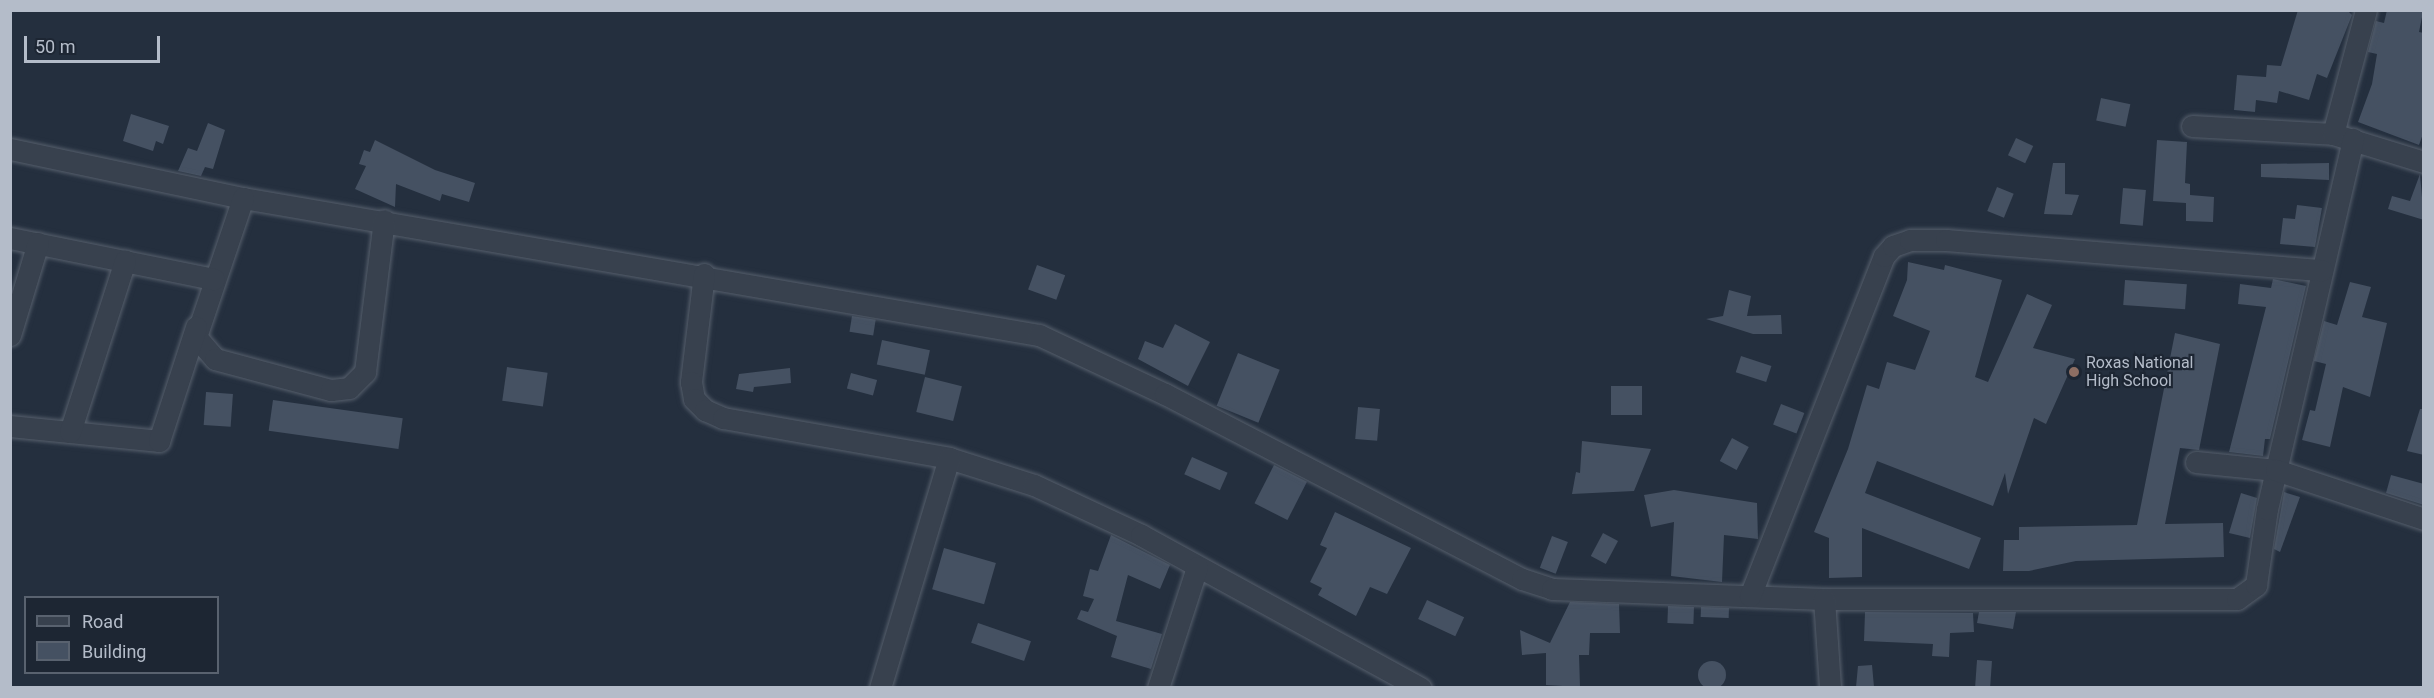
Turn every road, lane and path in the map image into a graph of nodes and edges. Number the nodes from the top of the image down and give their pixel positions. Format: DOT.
graph roads {
  1 [pos="2366,10"];
  2 [pos="2192,126"];
  3 [pos="2343,137"];
  4 [pos="10,149"];
  5 [pos="2424,162"];
  6 [pos="243,198"];
  7 [pos="384,220"];
  8 [pos="10,238"];
  9 [pos="38,243"];
  10 [pos="125,261"];
  11 [pos="2322,270"];
  12 [pos="704,274"];
  13 [pos="214,279"];
  14 [pos="196,325"];
  15 [pos="10,335"];
  16 [pos="10,426"];
  17 [pos="70,432"];
  18 [pos="949,458"];
  19 [pos="2196,462"];
  20 [pos="2276,470"];
  21 [pos="2424,519"];
  22 [pos="1197,567"];
  23 [pos="1750,596"];
  24 [pos="1824,599"];
  25 [pos="880,687"];
  26 [pos="1158,687"];
  27 [pos="1421,687"];
  28 [pos="1830,687"];
  1 -- 3 [label="street"];
  2 -- 3 [label="street"];
  3 -- 5 [label="street"];
  3 -- 11 [label="street"];
  4 -- 6 [label="street"];
  6 -- 7 [label="street"];
  6 -- 13 [label="street"];
  7 -- 12 [label="street"];
  7 -- 14 [label="street"];
  8 -- 9 [label="street"];
  9 -- 10 [label="street"];
  9 -- 15 [label="street"];
  10 -- 13 [label="street"];
  10 -- 17 [label="street"];
  11 -- 20 [label="street"];
  11 -- 23 [label="street"];
  12 -- 18 [label="street"];
  12 -- 23 [label="street"];
  13 -- 14 [label="street"];
  14 -- 17 [label="street"];
  16 -- 17 [label="street"];
  18 -- 22 [label="street"];
  18 -- 25 [label="street"];
  19 -- 20 [label="street"];
  20 -- 21 [label="street"];
  20 -- 24 [label="street"];
  22 -- 26 [label="street"];
  22 -- 27 [label="street"];
  23 -- 24 [label="street"];
  24 -- 28 [label="street"];
}
